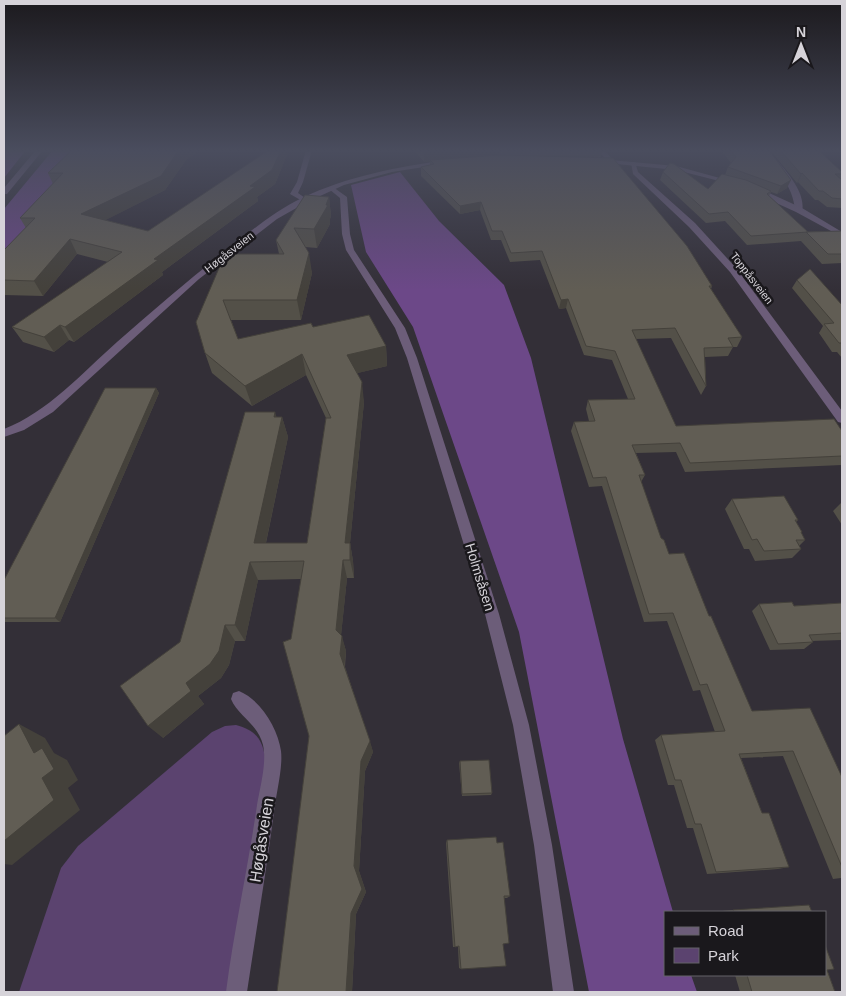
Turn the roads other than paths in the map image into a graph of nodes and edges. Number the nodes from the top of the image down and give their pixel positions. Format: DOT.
graph roads {
  1 [pos="298,196"];
  2 [pos="312,196"];
  3 [pos="342,196"];
  4 [pos="661,196"];
  5 [pos="769,196"];
  6 [pos="797,196"];
  7 [pos="304,200"];
  8 [pos="799,210"];
  9 [pos="842,235"];
  10 [pos="842,419"];
  11 [pos="4,433"];
  12 [pos="239,699"];
  13 [pos="236,992"];
  14 [pos="564,992"];
  1 -- 7 [label="street"];
  2 -- 7 [label="street, Høgåsveien"];
  3 -- 14 [label="street, Holmsåsen"];
  4 -- 10 [label="street, Toppåsveien"];
  5 -- 8 [label="street"];
  6 -- 8 [label="street"];
  7 -- 11 [label="street, Høgåsveien"];
  8 -- 9 [label="street"];
  12 -- 13 [label="street, Høgåsveien"];
}
